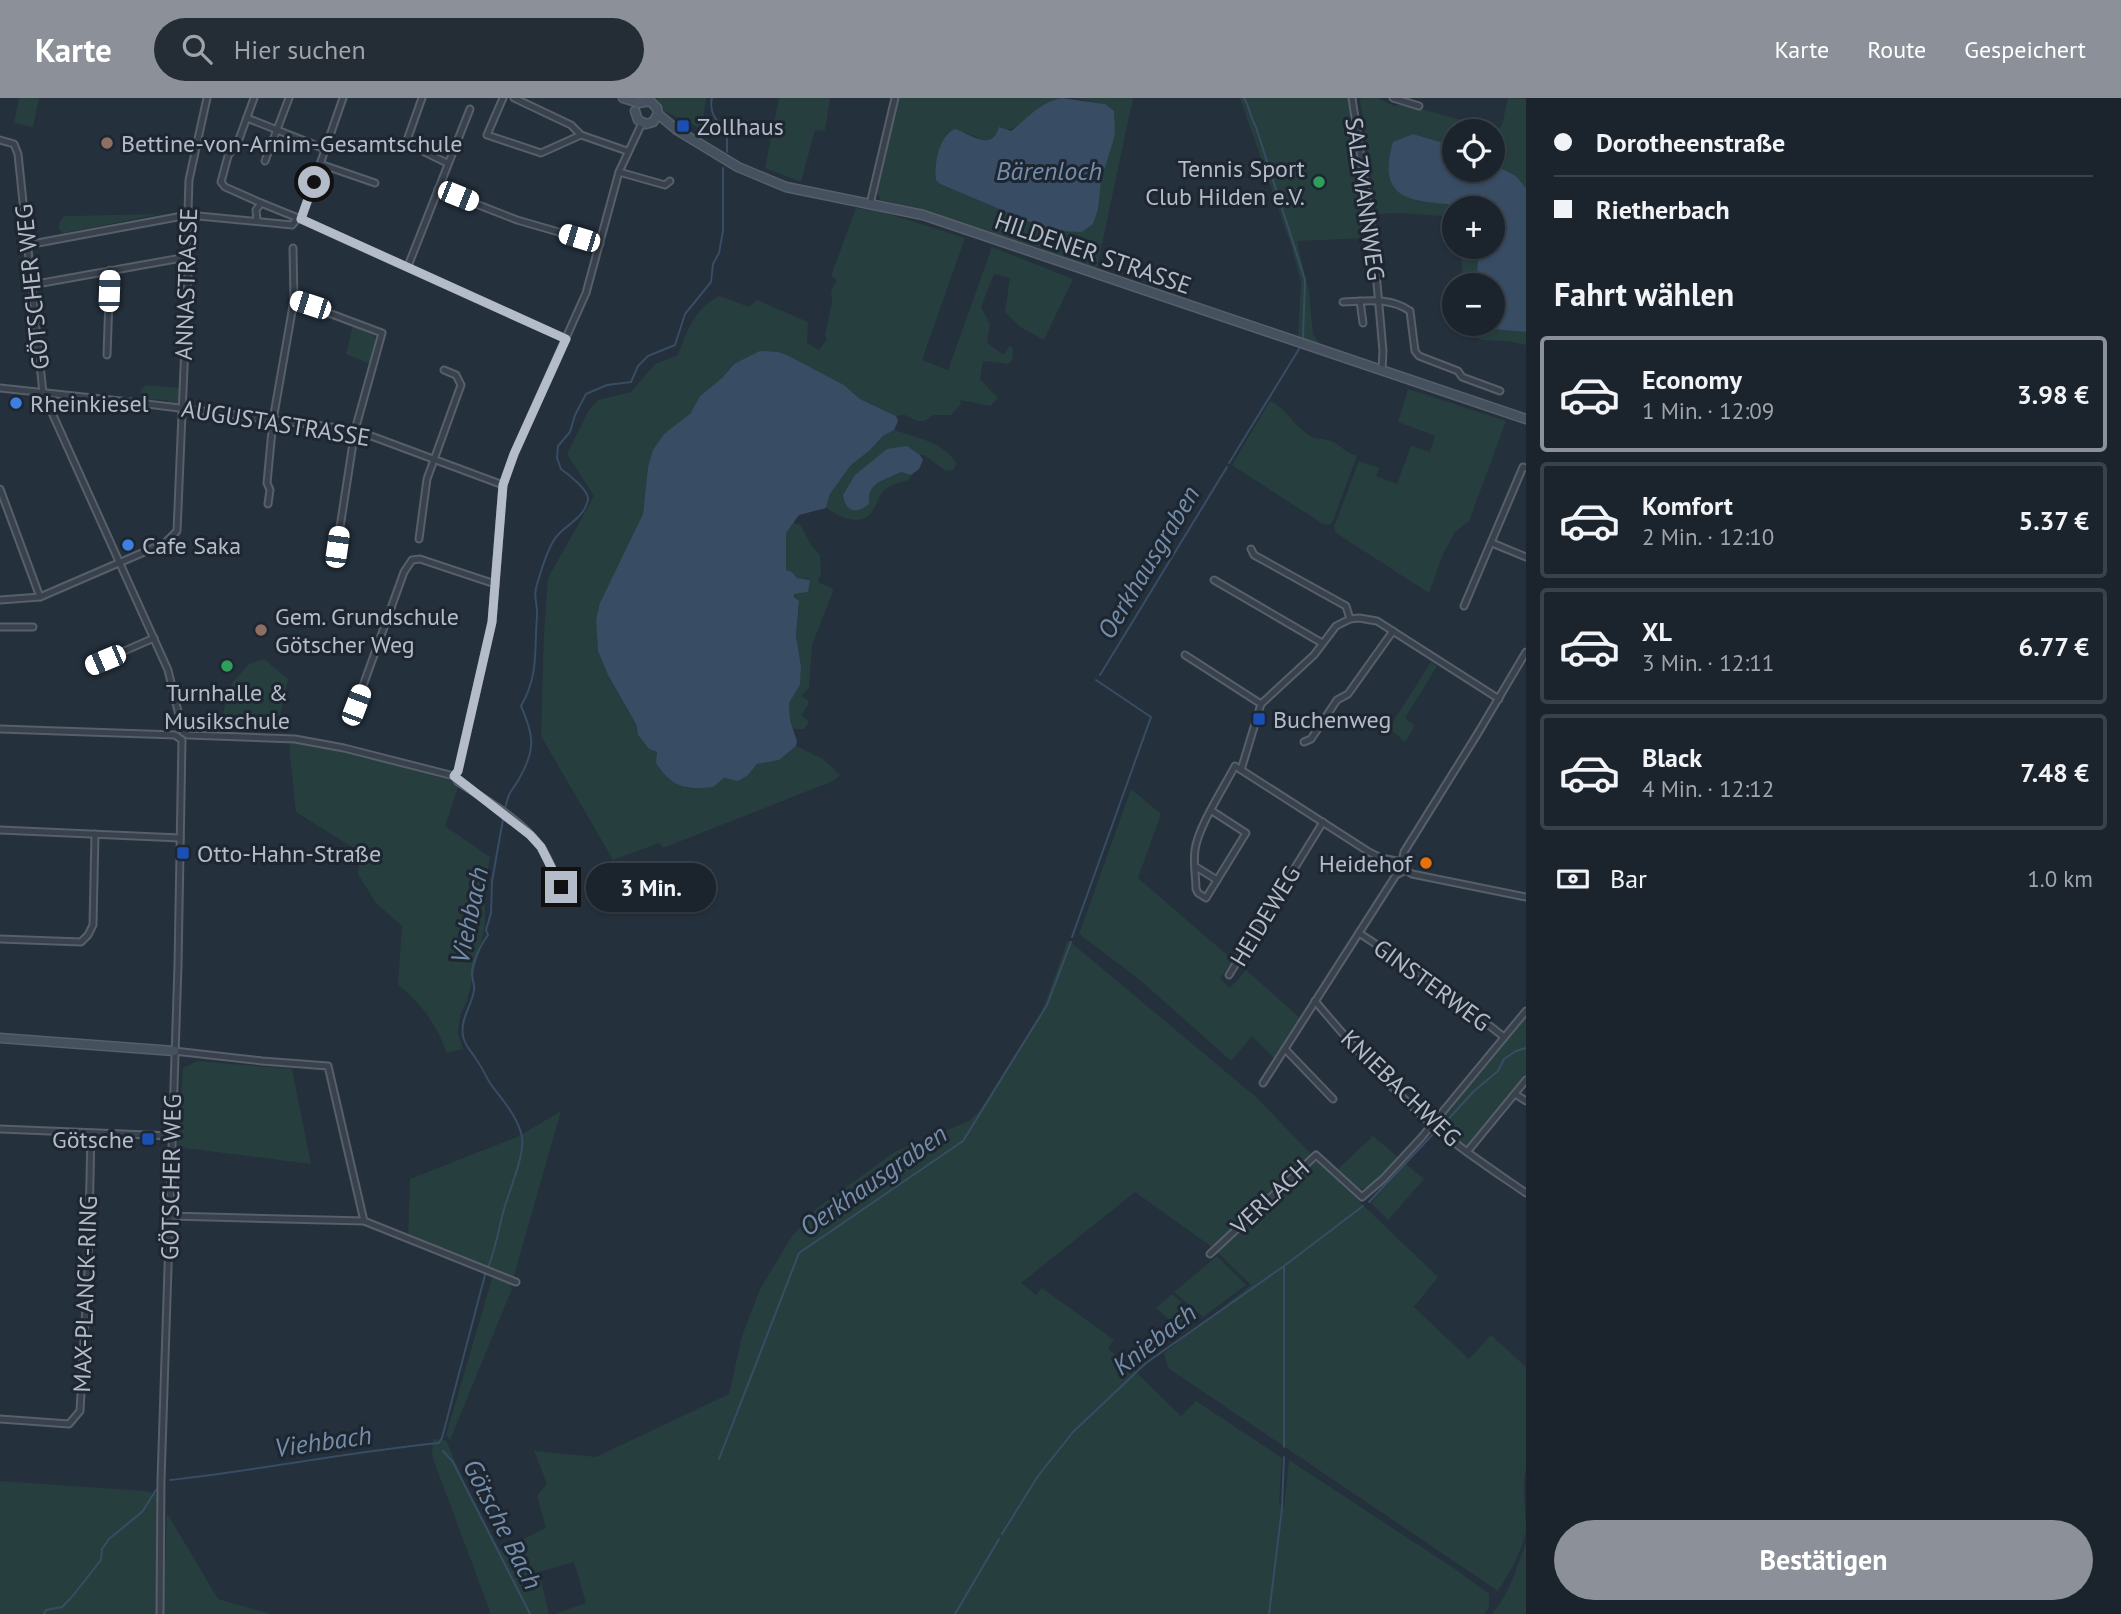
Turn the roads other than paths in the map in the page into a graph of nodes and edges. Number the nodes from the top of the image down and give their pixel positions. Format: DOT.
graph roads {
  1 [pos="207,98"];
  2 [pos="254,98"];
  3 [pos="289,98"];
  4 [pos="343,98"];
  5 [pos="422,98"];
  6 [pos="503,98"];
  7 [pos="514,98"];
  8 [pos="617,98"];
  9 [pos="623,98"];
  10 [pos="895,98"];
  11 [pos="1352,98"];
  12 [pos="1395,98"];
  13 [pos="1419,106"];
  14 [pos="637,107"];
  15 [pos="470,109"];
  16 [pos="247,118"];
  17 [pos="655,118"];
  18 [pos="642,123"];
  19 [pos="277,129"];
  20 [pos="580,135"];
  21 [pos="0,140"];
  22 [pos="325,149"];
  23 [pos="627,151"];
  24 [pos="265,161"];
  25 [pos="447,163"];
  26 [pos="320,164"];
  27 [pos="619,172"];
  28 [pos="670,181"];
  29 [pos="374,183"];
  30 [pos="438,188"];
  31 [pos="261,203"];
  32 [pos="870,204"];
  33 [pos="188,215"];
  34 [pos="300,218"];
  35 [pos="257,221"];
  36 [pos="600,244"];
  37 [pos="27,245"];
  38 [pos="293,247"];
  39 [pos="187,257"];
  40 [pos="408,266"];
  41 [pos="110,270"];
  42 [pos="31,285"];
  43 [pos="294,300"];
  44 [pos="1378,300"];
  45 [pos="1360,301"];
  46 [pos="1343,302"];
  47 [pos="1363,323"];
  48 [pos="566,339"];
  49 [pos="107,355"];
  50 [pos="444,370"];
  51 [pos="1382,370"];
  52 [pos="0,388"];
  53 [pos="1500,391"];
  54 [pos="43,393"];
  55 [pos="183,408"];
  56 [pos="274,419"];
  57 [pos="1526,419"];
  58 [pos="355,430"];
  59 [pos="433,459"];
  60 [pos="1526,468"];
  61 [pos="1517,482"];
  62 [pos="503,485"];
  63 [pos="1526,486"];
  64 [pos="0,489"];
  65 [pos="268,504"];
  66 [pos="419,539"];
  67 [pos="1492,543"];
  68 [pos="337,547"];
  69 [pos="1251,549"];
  70 [pos="1526,557"];
  71 [pos="119,563"];
  72 [pos="1214,580"];
  73 [pos="495,584"];
  74 [pos="40,597"];
  75 [pos="0,600"];
  76 [pos="1464,606"];
  77 [pos="1350,619"];
  78 [pos="0,627"];
  79 [pos="33,627"];
  80 [pos="1393,631"];
  81 [pos="154,638"];
  82 [pos="1322,643"];
  83 [pos="1526,652"];
  84 [pos="1185,655"];
  85 [pos="1524,660"];
  86 [pos="90,666"];
  87 [pos="1499,699"];
  88 [pos="1261,704"];
  89 [pos="356,712"];
  90 [pos="0,729"];
  91 [pos="1304,742"];
  92 [pos="1238,768"];
  93 [pos="454,776"];
  94 [pos="1212,811"];
  95 [pos="1323,822"];
  96 [pos="0,830"];
  97 [pos="95,834"];
  98 [pos="180,838"];
  99 [pos="1402,862"];
  100 [pos="1196,867"];
  101 [pos="1406,870"];
  102 [pos="1217,880"];
  103 [pos="561,887"];
  104 [pos="1526,897"];
  105 [pos="1359,933"];
  106 [pos="0,939"];
  107 [pos="1229,975"];
  108 [pos="1315,1001"];
  109 [pos="1526,1011"];
  110 [pos="1504,1037"];
  111 [pos="0,1038"];
  112 [pos="1285,1049"];
  113 [pos="174,1051"];
  114 [pos="1526,1080"];
  115 [pos="1263,1083"];
  116 [pos="1515,1094"];
  117 [pos="1333,1100"];
  118 [pos="1526,1101"];
  119 [pos="1432,1124"];
  120 [pos="0,1129"];
  121 [pos="91,1133"];
  122 [pos="172,1136"];
  123 [pos="1467,1152"];
  124 [pos="1526,1193"];
  125 [pos="170,1216"];
  126 [pos="364,1221"];
  127 [pos="1210,1254"];
  128 [pos="516,1282"];
  129 [pos="0,1419"];
  130 [pos="160,1614"];
  1 -- 33 [label="street, ANNASTRASSE"];
  2 -- 16 [label="street"];
  3 -- 19 [label="street"];
  4 -- 22 [label="street"];
  5 -- 25 [label="street"];
  6 -- 20 [label="street"];
  7 -- 20 [label="street"];
  8 -- 14 [label="main road"];
  9 -- 14 [label="main road"];
  10 -- 32 [label="street"];
  11 -- 44 [label="street, SALZMANNWEG"];
  12 -- 13 [label="street"];
  14 -- 17 [label="main road"];
  14 -- 18 [label="main road"];
  15 -- 25 [label="street"];
  16 -- 19 [label="street"];
  16 -- 31 [label="street"];
  17 -- 18 [label="main road"];
  17 -- 32 [label="main road, HILDENER STRASSE"];
  18 -- 23 [label="street"];
  19 -- 22 [label="street"];
  19 -- 24 [label="street"];
  20 -- 23 [label="street"];
  21 -- 37 [label="street, GÖTSCHER WEG"];
  22 -- 26 [label="street"];
  23 -- 27 [label="street"];
  25 -- 30 [label="street"];
  26 -- 29 [label="street"];
  26 -- 34 [label="street"];
  27 -- 28 [label="street"];
  27 -- 36 [label="street"];
  30 -- 36 [label="street"];
  30 -- 40 [label="street"];
  31 -- 34 [label="street"];
  31 -- 35 [label="street"];
  32 -- 51 [label="main road, HILDENER STRASSE"];
  33 -- 35 [label="street"];
  33 -- 37 [label="street"];
  33 -- 39 [label="street, ANNASTRASSE"];
  34 -- 35 [label="street"];
  34 -- 40 [label="street"];
  36 -- 48 [label="street"];
  37 -- 42 [label="street, GÖTSCHER WEG"];
  38 -- 43 [label="street"];
  39 -- 41 [label="street"];
  39 -- 55 [label="street, ANNASTRASSE"];
  40 -- 48 [label="street"];
  41 -- 42 [label="street"];
  41 -- 49 [label="street"];
  42 -- 54 [label="street, GÖTSCHER WEG"];
  43 -- 56 [label="street"];
  43 -- 58 [label="street"];
  44 -- 45 [label="street, SALZMANNWEG"];
  44 -- 51 [label="street, SALZMANNWEG"];
  44 -- 53 [label="street, SALZMANNWEG"];
  45 -- 46 [label="street, SALZMANNWEG"];
  45 -- 47 [label="street, SALZMANNWEG"];
  48 -- 62 [label="street"];
  50 -- 59 [label="street"];
  51 -- 57 [label="main road, HILDENER STRASSE"];
  52 -- 54 [label="street, AUGUSTASTRASSE"];
  54 -- 55 [label="street, AUGUSTASTRASSE"];
  54 -- 71 [label="street, GÖTSCHER WEG"];
  55 -- 56 [label="street, AUGUSTASTRASSE"];
  55 -- 71 [label="street, ANNASTRASSE"];
  56 -- 58 [label="street, AUGUSTASTRASSE"];
  56 -- 65 [label="street"];
  58 -- 59 [label="street, AUGUSTASTRASSE"];
  58 -- 68 [label="street"];
  59 -- 62 [label="street, AUGUSTASTRASSE"];
  59 -- 66 [label="street"];
  60 -- 61 [label="street"];
  61 -- 63 [label="street"];
  61 -- 67 [label="street"];
  62 -- 73 [label="street"];
  64 -- 74 [label="street"];
  67 -- 70 [label="street"];
  67 -- 76 [label="street"];
  69 -- 77 [label="street"];
  71 -- 74 [label="street"];
  71 -- 81 [label="street, GÖTSCHER WEG"];
  72 -- 82 [label="street"];
  73 -- 89 [label="street"];
  73 -- 93 [label="street"];
  74 -- 75 [label="street"];
  77 -- 80 [label="street"];
  77 -- 82 [label="street"];
  78 -- 79 [label="street"];
  80 -- 87 [label="street"];
  80 -- 91 [label="street"];
  81 -- 86 [label="street"];
  81 -- 93 [label="street, GÖTSCHER WEG"];
  82 -- 88 [label="street"];
  83 -- 85 [label="street"];
  84 -- 88 [label="street"];
  85 -- 87 [label="street"];
  87 -- 99 [label="street"];
  88 -- 92 [label="street"];
  90 -- 98 [label="street, GÖTSCHER WEG"];
  92 -- 94 [label="street"];
  92 -- 95 [label="street"];
  93 -- 103 [label="street"];
  94 -- 100 [label="street"];
  94 -- 102 [label="street"];
  95 -- 99 [label="street"];
  95 -- 107 [label="street, HEIDEWEG"];
  96 -- 97 [label="street"];
  97 -- 98 [label="street"];
  97 -- 106 [label="street"];
  98 -- 113 [label="street, GÖTSCHER WEG"];
  99 -- 101 [label="street"];
  100 -- 102 [label="street"];
  100 -- 102 [label="street"];
  101 -- 104 [label="street"];
  101 -- 105 [label="street"];
  105 -- 108 [label="street"];
  105 -- 110 [label="street, GINSTERWEG"];
  108 -- 112 [label="street"];
  108 -- 119 [label="street, KNIEBACHWEG"];
  109 -- 110 [label="street"];
  110 -- 119 [label="street"];
  111 -- 113 [label="main road"];
  112 -- 115 [label="street"];
  112 -- 117 [label="street"];
  113 -- 122 [label="street, GÖTSCHER WEG"];
  113 -- 126 [label="street"];
  114 -- 116 [label="street"];
  116 -- 118 [label="street"];
  116 -- 123 [label="street"];
  119 -- 123 [label="street, KNIEBACHWEG"];
  119 -- 127 [label="street, VERLACH"];
  120 -- 121 [label="street"];
  121 -- 122 [label="street"];
  121 -- 129 [label="street, MAX-PLANCK-RING"];
  122 -- 125 [label="street, GÖTSCHER WEG"];
  123 -- 124 [label="street, KNIEBACHWEG"];
  125 -- 126 [label="street"];
  125 -- 130 [label="street, GÖTSCHER WEG"];
  126 -- 128 [label="street"];
}
